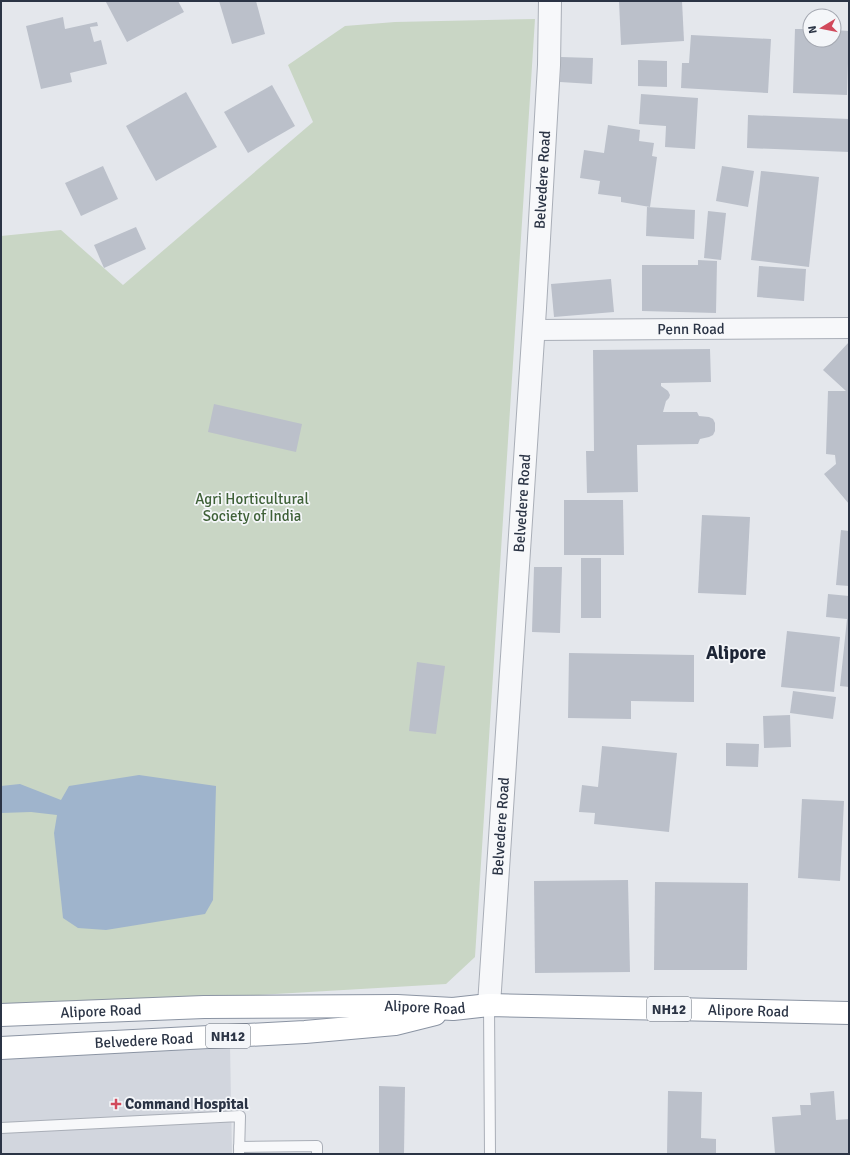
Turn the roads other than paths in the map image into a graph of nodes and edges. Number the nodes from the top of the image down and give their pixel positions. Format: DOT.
graph roads {
  1 [pos="550,1"];
  2 [pos="849,328"];
  3 [pos="534,330"];
  4 [pos="489,1005"];
  5 [pos="453,1009"];
  6 [pos="849,1013"];
  7 [pos="1,1015"];
  8 [pos="1,1048"];
  9 [pos="1,1128"];
  10 [pos="239,1150"];
  11 [pos="317,1154"];
  12 [pos="490,1154"];
  1 -- 3 [label="street, Belvedere Road"];
  2 -- 3 [label="street, Penn Road"];
  3 -- 4 [label="street, Belvedere Road"];
  4 -- 5 [label="highway, Alipore Road / NH12"];
  4 -- 6 [label="highway, Alipore Road / NH12"];
  4 -- 12 [label="lane"];
  5 -- 7 [label="highway, Alipore Road / NH12"];
  5 -- 8 [label="highway, Belvedere Road / NH12"];
  9 -- 10 [label="lane"];
  10 -- 11 [label="lane"];
}
